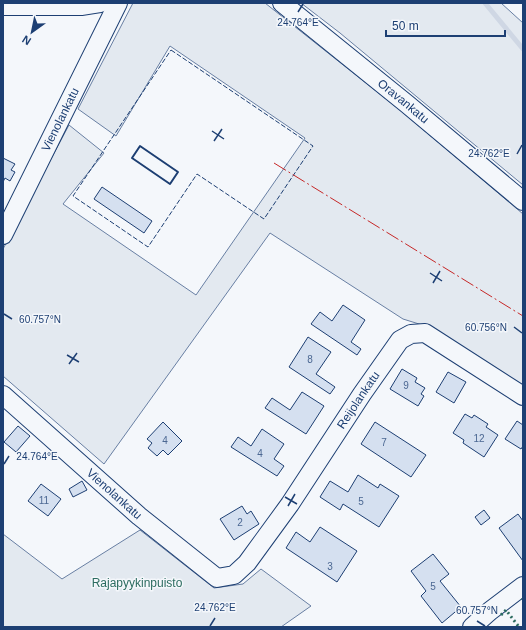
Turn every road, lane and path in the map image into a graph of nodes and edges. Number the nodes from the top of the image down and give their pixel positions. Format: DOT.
graph roads {
  1 [pos="100,3"];
  2 [pos="118,3"];
  3 [pos="282,3"];
  4 [pos="3,6"];
  5 [pos="523,201"];
  6 [pos="3,235"];
  7 [pos="3,395"];
  8 [pos="523,396"];
  9 [pos="234,576"];
  10 [pos="523,586"];
  11 [pos="472,627"];
  1 -- 4 [label="street"];
  2 -- 6 [label="street, Vienolankatu"];
  3 -- 5 [label="street, Oravankatu"];
  7 -- 9 [label="street, Vienolankatu"];
  8 -- 9 [label="street, Reijolankatu"];
  10 -- 11 [label="street"];
}
